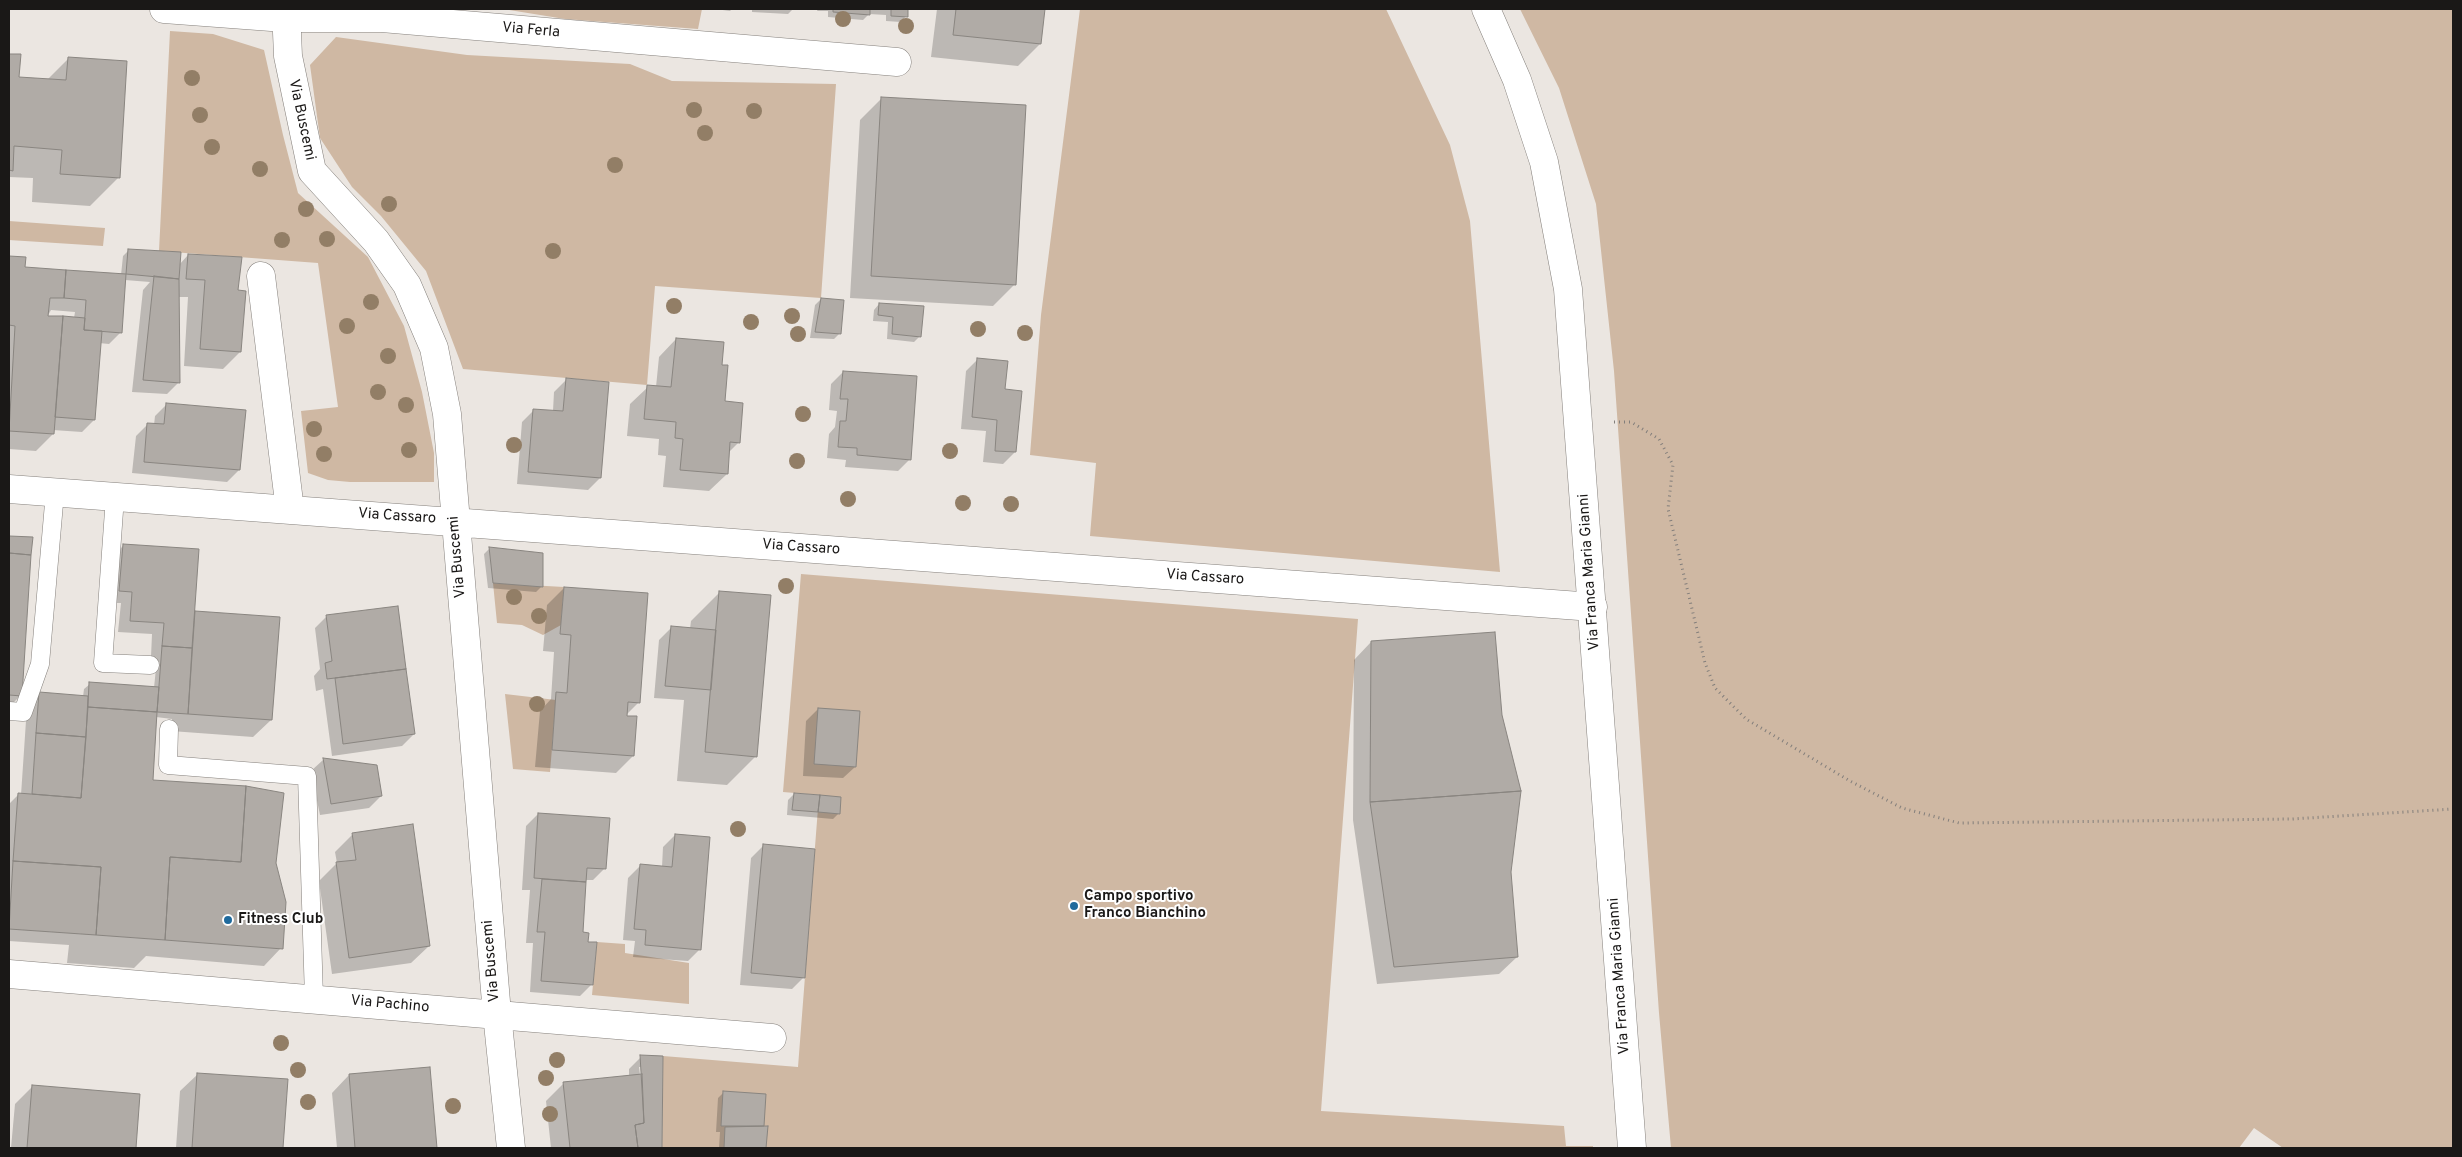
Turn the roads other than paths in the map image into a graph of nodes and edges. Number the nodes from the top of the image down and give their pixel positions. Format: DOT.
graph roads {
  1 [pos="164,9"];
  2 [pos="1486,9"];
  3 [pos="286,13"];
  4 [pos="897,62"];
  5 [pos="261,276"];
  6 [pos="9,489"];
  7 [pos="55,492"];
  8 [pos="115,497"];
  9 [pos="290,510"];
  10 [pos="455,522"];
  11 [pos="1593,607"];
  12 [pos="150,665"];
  13 [pos="9,711"];
  14 [pos="169,729"];
  15 [pos="9,974"];
  16 [pos="314,998"];
  17 [pos="497,1014"];
  18 [pos="772,1038"];
  19 [pos="511,1148"];
  20 [pos="1632,1148"];
  1 -- 3 [label="street, Via Ferla"];
  2 -- 11 [label="street, Via Franca Maria Gianni"];
  3 -- 4 [label="street, Via Ferla"];
  3 -- 10 [label="street, Via Buscemi"];
  5 -- 9 [label="street"];
  6 -- 7 [label="street, Via Cassaro"];
  7 -- 8 [label="street, Via Cassaro"];
  7 -- 13 [label="lane"];
  8 -- 9 [label="street, Via Cassaro"];
  8 -- 12 [label="lane"];
  9 -- 10 [label="street, Via Cassaro"];
  10 -- 11 [label="street, Via Cassaro"];
  10 -- 17 [label="street, Via Buscemi"];
  11 -- 20 [label="street, Via Franca Maria Gianni"];
  14 -- 16 [label="lane"];
  15 -- 16 [label="street, Via Pachino"];
  16 -- 17 [label="street, Via Pachino"];
  17 -- 18 [label="street, Via Pachino"];
  17 -- 19 [label="street, Via Buscemi"];
}
